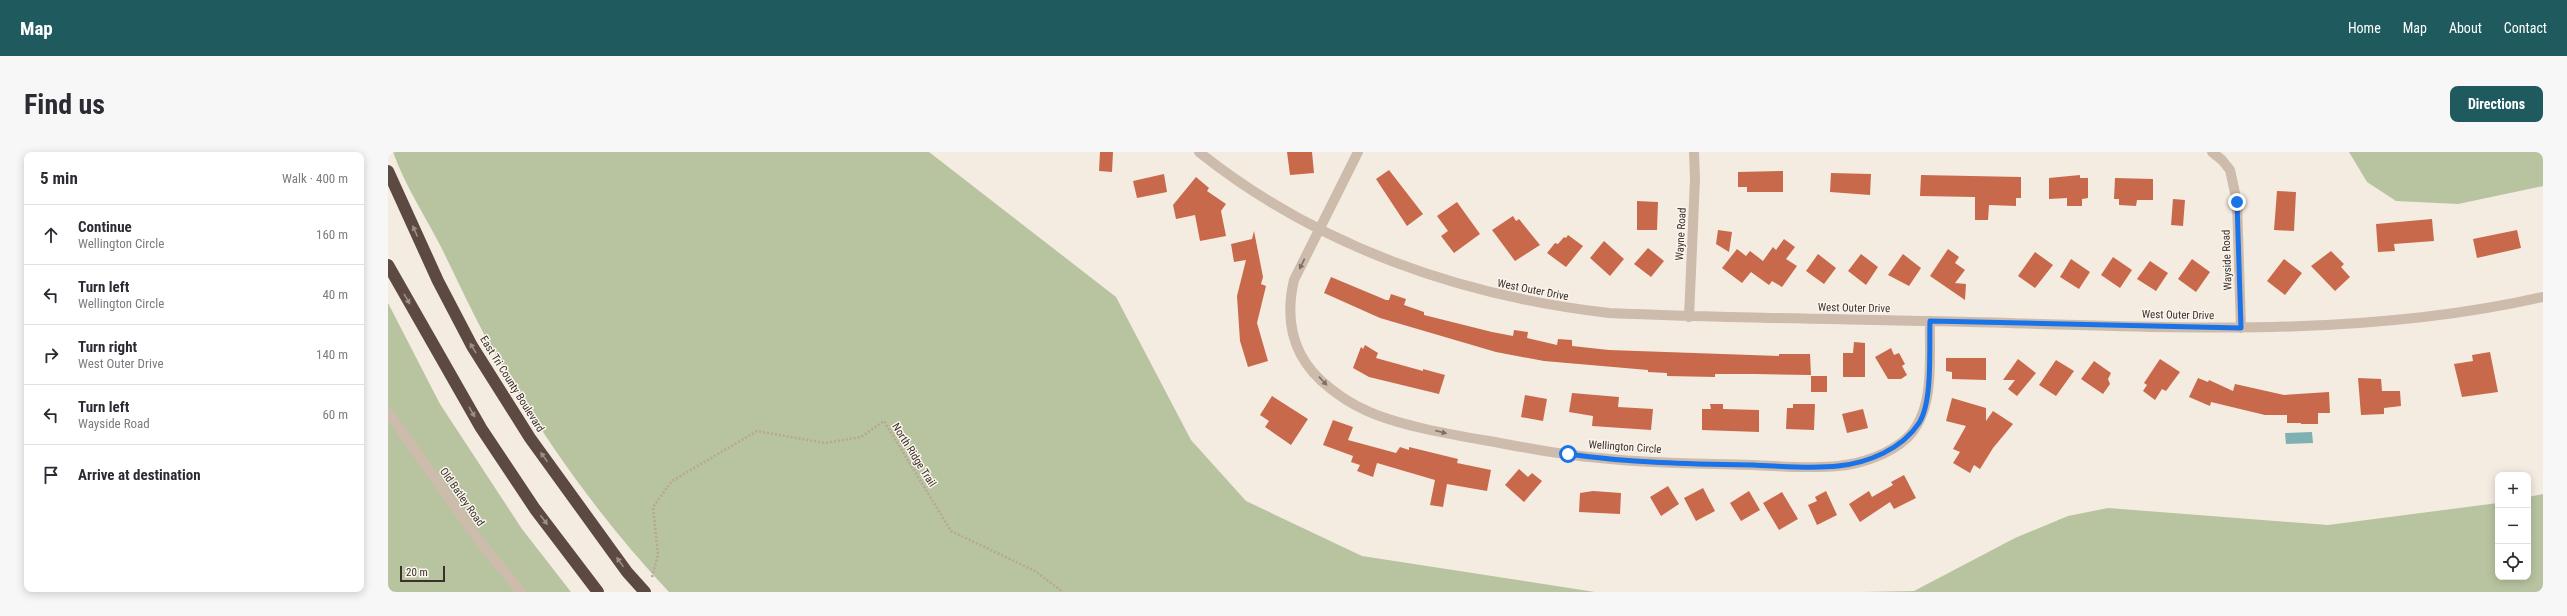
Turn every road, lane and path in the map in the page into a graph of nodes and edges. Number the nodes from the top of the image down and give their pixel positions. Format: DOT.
graph roads {
  1 [pos="1199,152"];
  2 [pos="1358,152"];
  3 [pos="1694,152"];
  4 [pos="2212,152"];
  5 [pos="388,171"];
  6 [pos="1319,229"];
  7 [pos="388,265"];
  8 [pos="2543,298"];
  9 [pos="1689,317"];
  10 [pos="1930,321"];
  11 [pos="2241,328"];
  12 [pos="388,412"];
  13 [pos="652,577"];
  14 [pos="521,592"];
  15 [pos="598,592"];
  16 [pos="645,592"];
  17 [pos="1063,592"];
  1 -- 6 [label="street, West Outer Drive"];
  2 -- 6 [label="street, Wellington Circle"];
  3 -- 9 [label="street, Wayne Road"];
  4 -- 11 [label="street, Wayside Road"];
  16 -- 5 [label="highway, East Tri County Boulevard, one-way"];
  6 -- 9 [label="street, West Outer Drive"];
  6 -- 10 [label="street, Wellington Circle, one-way"];
  7 -- 15 [label="highway, one-way"];
  8 -- 11 [label="street, West Outer Drive"];
  9 -- 10 [label="street, West Outer Drive"];
  10 -- 11 [label="street, West Outer Drive"];
  12 -- 14 [label="street, Old Batley Road"];
  13 -- 17 [label="path, North Ridge Trail"];
}
